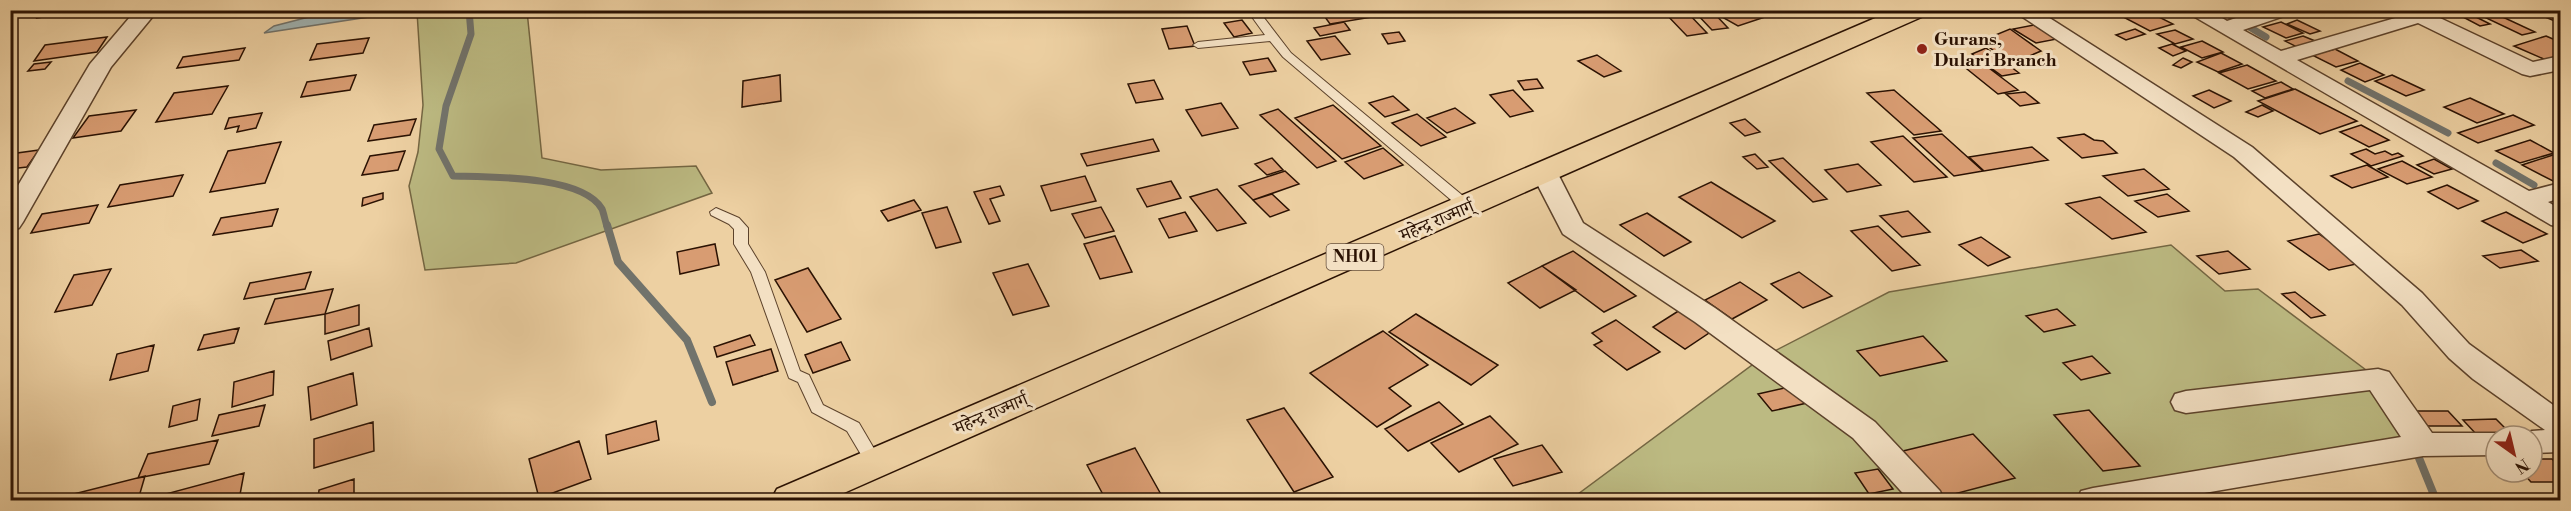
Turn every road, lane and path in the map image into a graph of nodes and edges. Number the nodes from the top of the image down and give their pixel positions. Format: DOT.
graph roads {
  1 [pos="148,10"];
  2 [pos="1252,10"];
  3 [pos="1917,10"];
  4 [pos="2022,10"];
  5 [pos="2193,10"];
  6 [pos="2283,10"];
  7 [pos="2448,10"];
  8 [pos="2420,16"];
  9 [pos="2226,28"];
  10 [pos="1273,37"];
  11 [pos="1198,45"];
  12 [pos="2280,58"];
  13 [pos="2560,63"];
  14 [pos="1545,174"];
  15 [pos="2560,190"];
  16 [pos="2526,200"];
  17 [pos="1469,208"];
  18 [pos="716,212"];
  19 [pos="2560,219"];
  20 [pos="10,222"];
  21 [pos="2186,402"];
  22 [pos="2560,425"];
  23 [pos="2560,441"];
  24 [pos="2544,442"];
  25 [pos="2484,444"];
  26 [pos="2423,445"];
  27 [pos="875,464"];
  28 [pos="791,501"];
  29 [pos="1928,501"];
  30 [pos="2092,501"];
  1 -- 20 [label="street"];
  2 -- 10 [label="lane"];
  3 -- 14 [label="highway, महेन्द्र राज्मार्ग् / NH01"];
  4 -- 22 [label="street"];
  5 -- 9 [label="street"];
  6 -- 9 [label="street"];
  7 -- 8 [label="street"];
  8 -- 12 [label="street"];
  8 -- 13 [label="street"];
  9 -- 12 [label="street"];
  10 -- 11 [label="lane"];
  10 -- 17 [label="lane"];
  12 -- 16 [label="street"];
  14 -- 17 [label="highway, महेन्द्र राज्मार्ग् / NH01"];
  14 -- 29 [label="street"];
  15 -- 16 [label="street"];
  16 -- 19 [label="street"];
  17 -- 27 [label="highway, महेन्द्र राज्मार्ग् / NH01"];
  18 -- 27 [label="lane"];
  21 -- 26 [label="street"];
  23 -- 24 [label="street"];
  25 -- 26 [label="street"];
  26 -- 30 [label="street"];
  27 -- 28 [label="highway, महेन्द्र राज्मार्ग् / NH01"];
}
